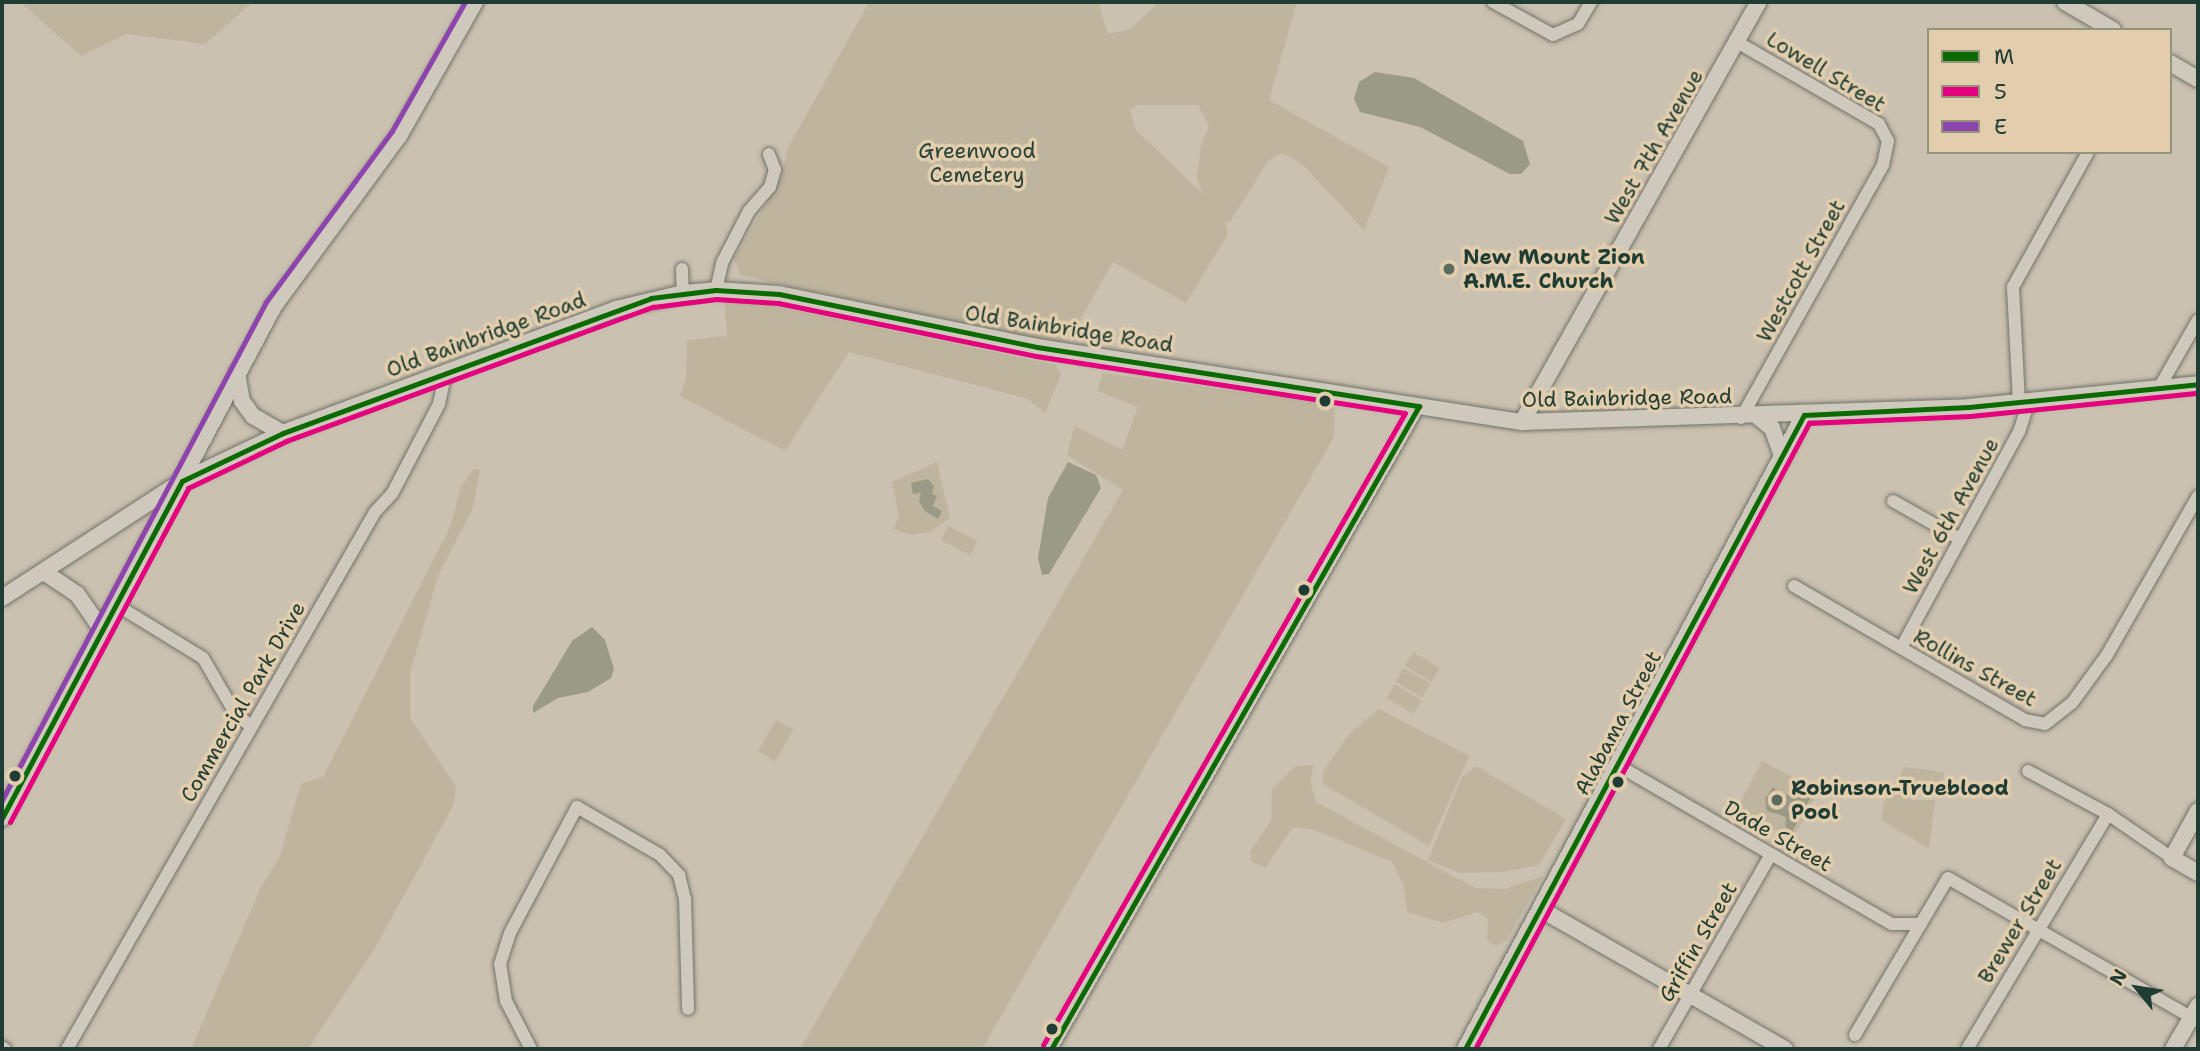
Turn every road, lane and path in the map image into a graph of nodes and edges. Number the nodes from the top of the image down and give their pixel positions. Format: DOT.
graph roads {
  1 [pos="475,2"];
  2 [pos="1493,2"];
  3 [pos="1591,2"];
  4 [pos="1759,2"];
  5 [pos="2065,2"];
  6 [pos="2110,28"];
  7 [pos="1737,41"];
  8 [pos="2172,64"];
  9 [pos="2198,79"];
  10 [pos="1888,141"];
  11 [pos="769,154"];
  12 [pos="2087,154"];
  13 [pos="682,269"];
  14 [pos="716,290"];
  15 [pos="683,293"];
  16 [pos="2198,320"];
  17 [pos="446,372"];
  18 [pos="237,373"];
  19 [pos="2198,384"];
  20 [pos="2159,388"];
  21 [pos="2024,401"];
  22 [pos="1419,406"];
  23 [pos="1804,415"];
  24 [pos="1758,417"];
  25 [pos="1741,418"];
  26 [pos="1522,422"];
  27 [pos="283,433"];
  28 [pos="1782,454"];
  29 [pos="182,481"];
  30 [pos="2198,496"];
  31 [pos="1893,501"];
  32 [pos="1960,539"];
  33 [pos="44,572"];
  34 [pos="1794,586"];
  35 [pos="2,598"];
  36 [pos="115,604"];
  37 [pos="102,630"];
  38 [pos="1900,648"];
  39 [pos="251,727"];
  40 [pos="1619,766"];
  41 [pos="2028,771"];
  42 [pos="2198,811"];
  43 [pos="2108,814"];
  44 [pos="2,818"];
  45 [pos="1770,854"];
  46 [pos="2172,858"];
  47 [pos="2198,873"];
  48 [pos="1542,910"];
  49 [pos="1921,924"];
  50 [pos="2036,928"];
  51 [pos="1690,995"];
  52 [pos="688,1009"];
  53 [pos="2196,1015"];
  54 [pos="1855,1035"];
  55 [pos="1053,1046"];
  56 [pos="1469,1048"];
  57 [pos="67,1049"];
  58 [pos="531,1049"];
  59 [pos="1067,1049"];
  60 [pos="1659,1049"];
  61 [pos="1785,1049"];
  62 [pos="1967,1049"];
  63 [pos="2173,1049"];
  1 -- 18 [label="main road"];
  2 -- 3 [label="street"];
  4 -- 7 [label="main road, West 7th Avenue"];
  5 -- 6 [label="main road"];
  7 -- 10 [label="street, Lowell Street"];
  7 -- 26 [label="main road, West 7th Avenue"];
  8 -- 9 [label="main road"];
  10 -- 25 [label="street, Westcott Street"];
  11 -- 14 [label="street"];
  12 -- 21 [label="street, West 6th Avenue"];
  13 -- 15 [label="street"];
  14 -- 15 [label="main road, Old Bainbridge Road"];
  14 -- 22 [label="main road, Old Bainbridge Road"];
  15 -- 17 [label="main road, Old Bainbridge Road"];
  16 -- 20 [label="street"];
  17 -- 27 [label="main road, Old Bainbridge Road"];
  17 -- 39 [label="street, Commercial Park Drive"];
  18 -- 27 [label="main road"];
  18 -- 29 [label="main road"];
  19 -- 20 [label="main road, Old Bainbridge Road"];
  20 -- 21 [label="main road, Old Bainbridge Road"];
  21 -- 23 [label="main road, Old Bainbridge Road"];
  21 -- 32 [label="street, West 6th Avenue"];
  22 -- 26 [label="main road, Old Bainbridge Road"];
  22 -- 55 [label="street"];
  23 -- 24 [label="main road, Old Bainbridge Road"];
  23 -- 28 [label="main road, Alabama Street"];
  24 -- 25 [label="main road, Old Bainbridge Road"];
  24 -- 28 [label="main road"];
  25 -- 26 [label="main road, Old Bainbridge Road"];
  27 -- 29 [label="main road, Old Bainbridge Road"];
  28 -- 40 [label="main road, Alabama Street"];
  29 -- 33 [label="main road, Old Bainbridge Road"];
  29 -- 36 [label="main road"];
  30 -- 38 [label="street, Rollins Street"];
  31 -- 32 [label="street"];
  32 -- 38 [label="street, West 6th Avenue"];
  33 -- 35 [label="main road, Old Bainbridge Road"];
  33 -- 37 [label="main road"];
  34 -- 38 [label="street, Rollins Street"];
  36 -- 37 [label="main road"];
  36 -- 39 [label="street"];
  37 -- 44 [label="main road"];
  39 -- 57 [label="street, Commercial Park Drive"];
  40 -- 45 [label="street, Dade Street"];
  40 -- 48 [label="main road, Alabama Street"];
  41 -- 43 [label="street"];
  42 -- 46 [label="main road"];
  43 -- 46 [label="street"];
  43 -- 50 [label="street, Brewer Street"];
  45 -- 49 [label="street, Dade Street"];
  45 -- 51 [label="street, Griffin Street"];
  46 -- 47 [label="main road"];
  48 -- 51 [label="main road"];
  48 -- 56 [label="main road, Alabama Street"];
  49 -- 50 [label="street"];
  49 -- 54 [label="street"];
  50 -- 53 [label="street"];
  50 -- 62 [label="street, Brewer Street"];
  51 -- 60 [label="street, Griffin Street"];
  51 -- 61 [label="main road"];
  52 -- 58 [label="street"];
  53 -- 63 [label="main road"];
  55 -- 59 [label="street"];
}
